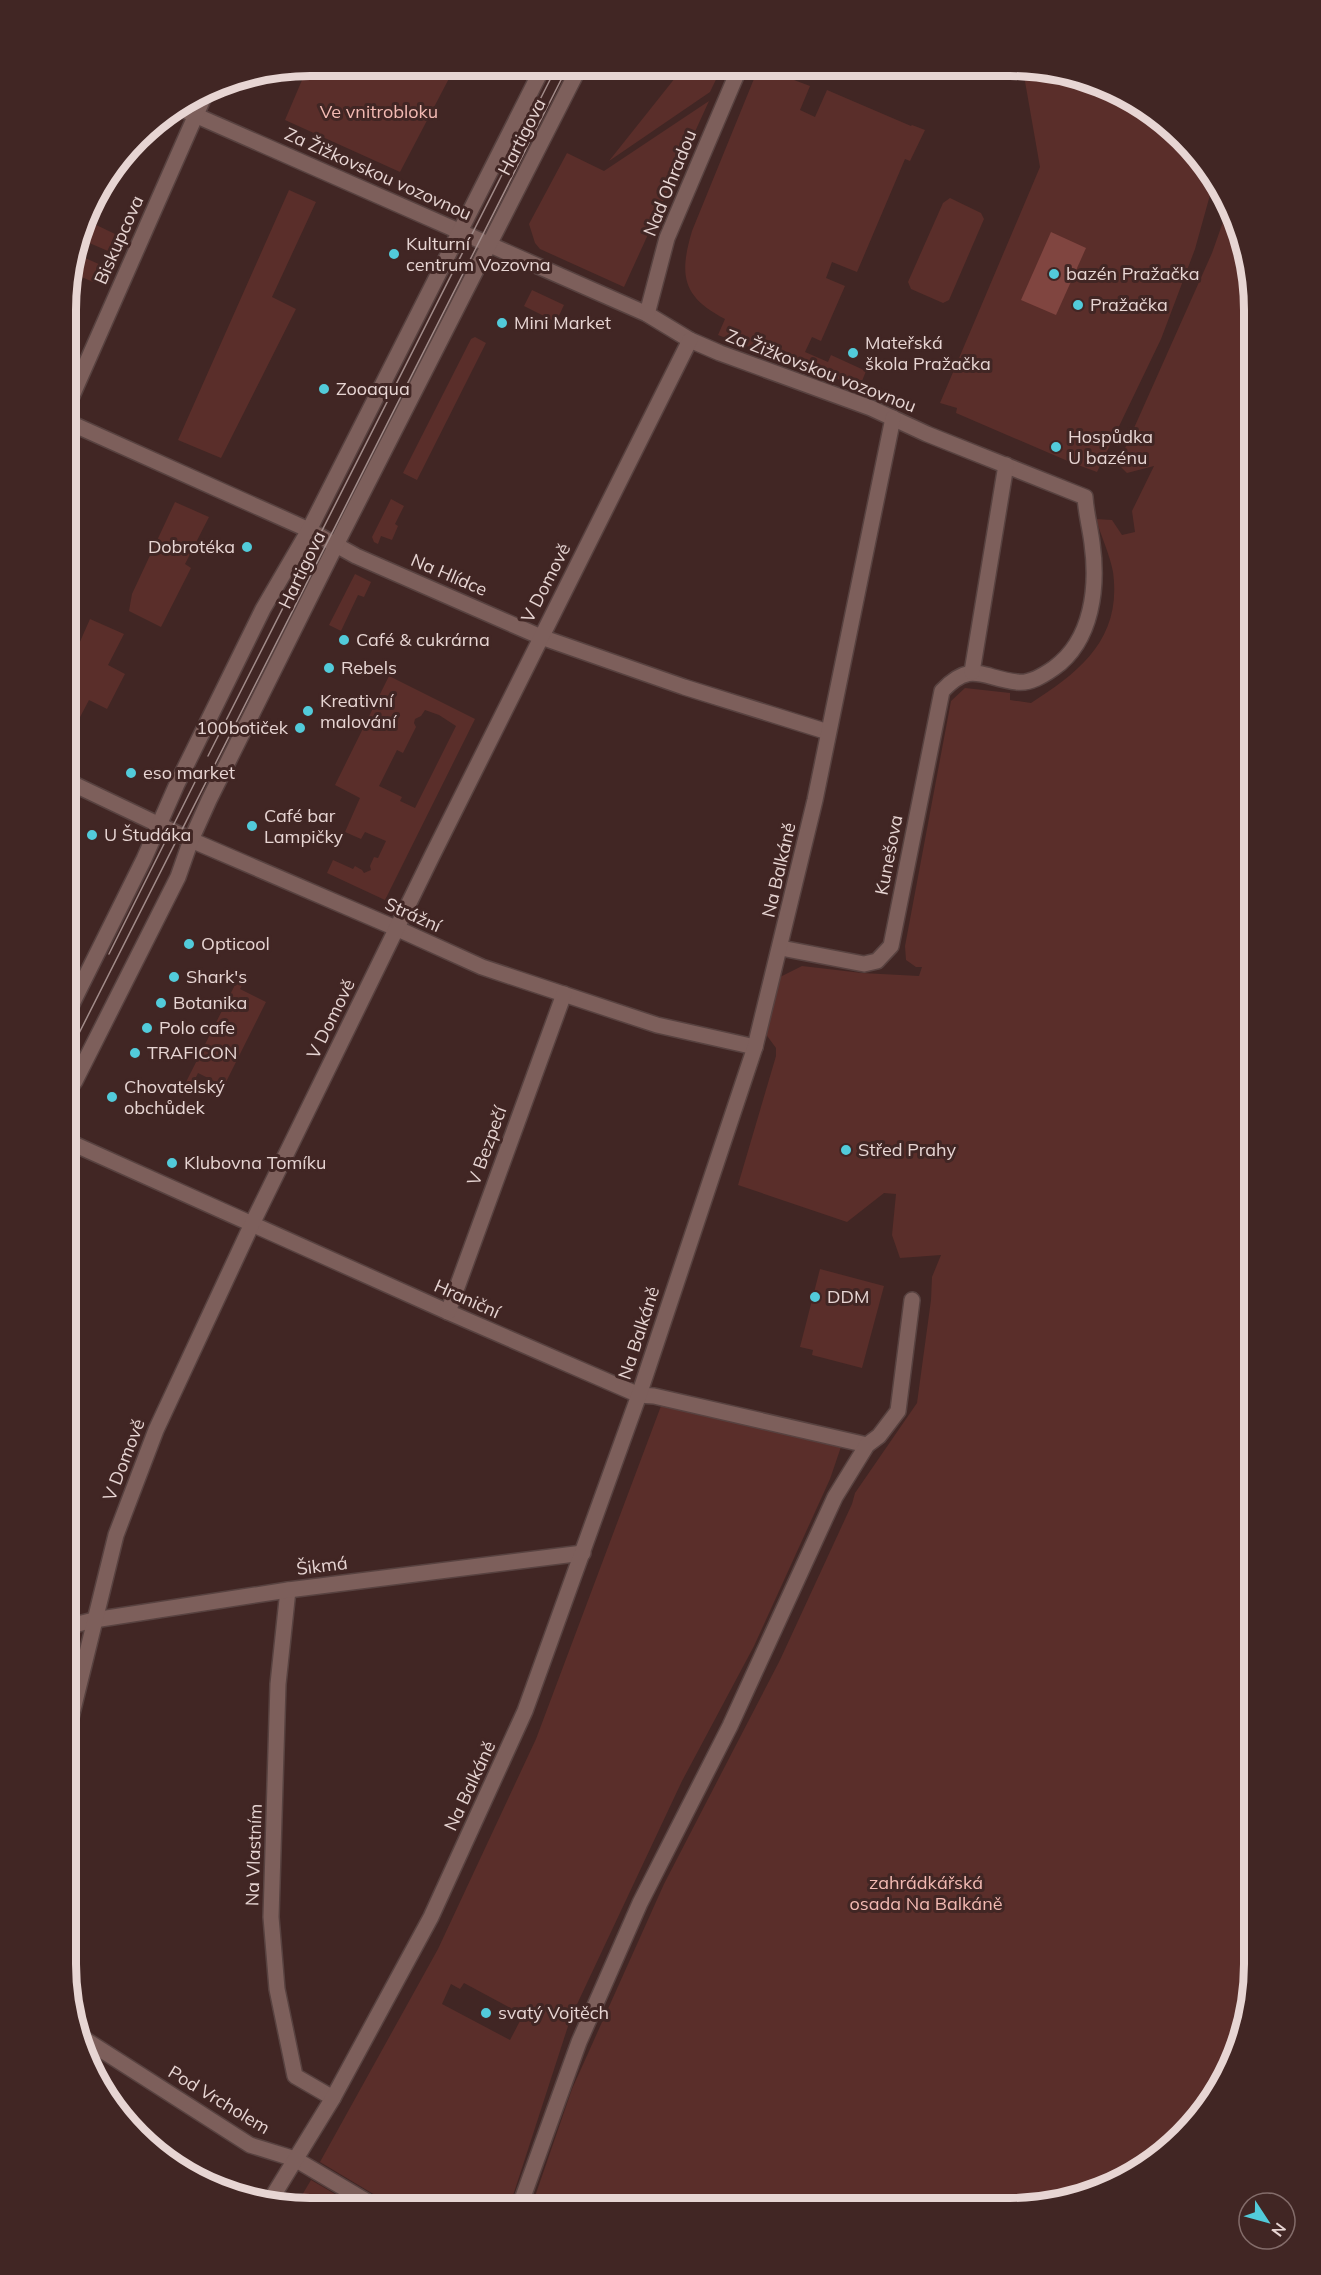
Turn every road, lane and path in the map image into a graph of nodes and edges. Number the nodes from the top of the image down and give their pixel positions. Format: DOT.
graph roads {
  1 [pos="539,76"];
  2 [pos="575,76"];
  3 [pos="736,76"];
  4 [pos="200,104"];
  5 [pos="187,112"];
  6 [pos="195,116"];
  7 [pos="460,231"];
  8 [pos="490,245"];
  9 [pos="647,314"];
  10 [pos="690,340"];
  11 [pos="76,387"];
  12 [pos="893,418"];
  13 [pos="76,426"];
  14 [pos="1006,465"];
  15 [pos="309,530"];
  16 [pos="336,545"];
  17 [pos="541,637"];
  18 [pos="972,672"];
  19 [pos="828,732"];
  20 [pos="76,785"];
  21 [pos="159,825"];
  22 [pos="191,840"];
  23 [pos="398,928"];
  24 [pos="781,948"];
  25 [pos="564,994"];
  26 [pos="76,996"];
  27 [pos="755,1047"];
  28 [pos="76,1078"];
  29 [pos="76,1145"];
  30 [pos="252,1224"];
  31 [pos="912,1300"];
  32 [pos="448,1312"];
  33 [pos="639,1395"];
  34 [pos="867,1445"];
  35 [pos="583,1553"];
  36 [pos="288,1590"];
  37 [pos="93,1620"];
  38 [pos="76,1624"];
  39 [pos="76,1694"];
  40 [pos="90,2043"];
  41 [pos="333,2098"];
  42 [pos="295,2160"];
  43 [pos="273,2196"];
  44 [pos="360,2198"];
  45 [pos="523,2198"];
  1 -- 7 [label="street, Hartigova"];
  2 -- 8 [label="street, Hartigova"];
  3 -- 9 [label="street, Nad Ohradou"];
  4 -- 6 [label="street, Biskupcova"];
  5 -- 6 [label="street, Za Žižkovskou vozovnou"];
  6 -- 7 [label="street, Za Žižkovskou vozovnou"];
  6 -- 11 [label="street, Biskupcova"];
  7 -- 8 [label="street, Za Žižkovskou vozovnou"];
  7 -- 15 [label="street, Hartigova"];
  8 -- 9 [label="street, Za Žižkovskou vozovnou"];
  8 -- 16 [label="street, Hartigova"];
  9 -- 10 [label="street, Za Žižkovskou vozovnou"];
  10 -- 12 [label="street, Za Žižkovskou vozovnou"];
  10 -- 17 [label="street, V Domově"];
  12 -- 14 [label="street, Za Žižkovskou vozovnou"];
  12 -- 19 [label="street, Na Balkáně"];
  13 -- 15 [label="street, Na Hlídce"];
  14 -- 18 [label="street"];
  14 -- 18 [label="street, Za Žižkovskou vozovnou"];
  15 -- 16 [label="street, Na Hlídce"];
  15 -- 21 [label="street, Hartigova"];
  16 -- 17 [label="street, Na Hlídce"];
  16 -- 22 [label="street, Hartigova"];
  17 -- 19 [label="street, Na Hlídce"];
  17 -- 23 [label="street, V Domově"];
  18 -- 24 [label="street, Kunešova"];
  19 -- 24 [label="street, Na Balkáně"];
  20 -- 21 [label="street, Strážní"];
  21 -- 22 [label="street, Strážní"];
  21 -- 26 [label="street, Hartigova"];
  22 -- 23 [label="street, Strážní"];
  22 -- 28 [label="street, Hartigova"];
  23 -- 25 [label="street, Strážní"];
  23 -- 30 [label="street, V Domově"];
  24 -- 27 [label="street, Na Balkáně"];
  25 -- 27 [label="street, Strážní"];
  25 -- 32 [label="street, V Bezpečí"];
  27 -- 33 [label="street, Na Balkáně"];
  29 -- 30 [label="street, Hraniční"];
  30 -- 32 [label="street, Hraniční"];
  30 -- 37 [label="street, V Domově"];
  31 -- 34 [label="street"];
  32 -- 33 [label="street, Hraniční"];
  33 -- 34 [label="street, Hraniční"];
  33 -- 35 [label="street, Na Balkáně"];
  34 -- 45 [label="street"];
  35 -- 36 [label="street, Šikmá"];
  35 -- 41 [label="street, Na Balkáně"];
  36 -- 37 [label="street, Šikmá"];
  36 -- 41 [label="street, Na Vlastním"];
  37 -- 38 [label="street, Šikmá"];
  37 -- 39 [label="street, V Domově"];
  40 -- 42 [label="street, Pod Vrcholem"];
  41 -- 42 [label="street, Na Balkáně"];
  42 -- 43 [label="street, Na Balkáně"];
  42 -- 44 [label="street, Pod Vrcholem"];
}
